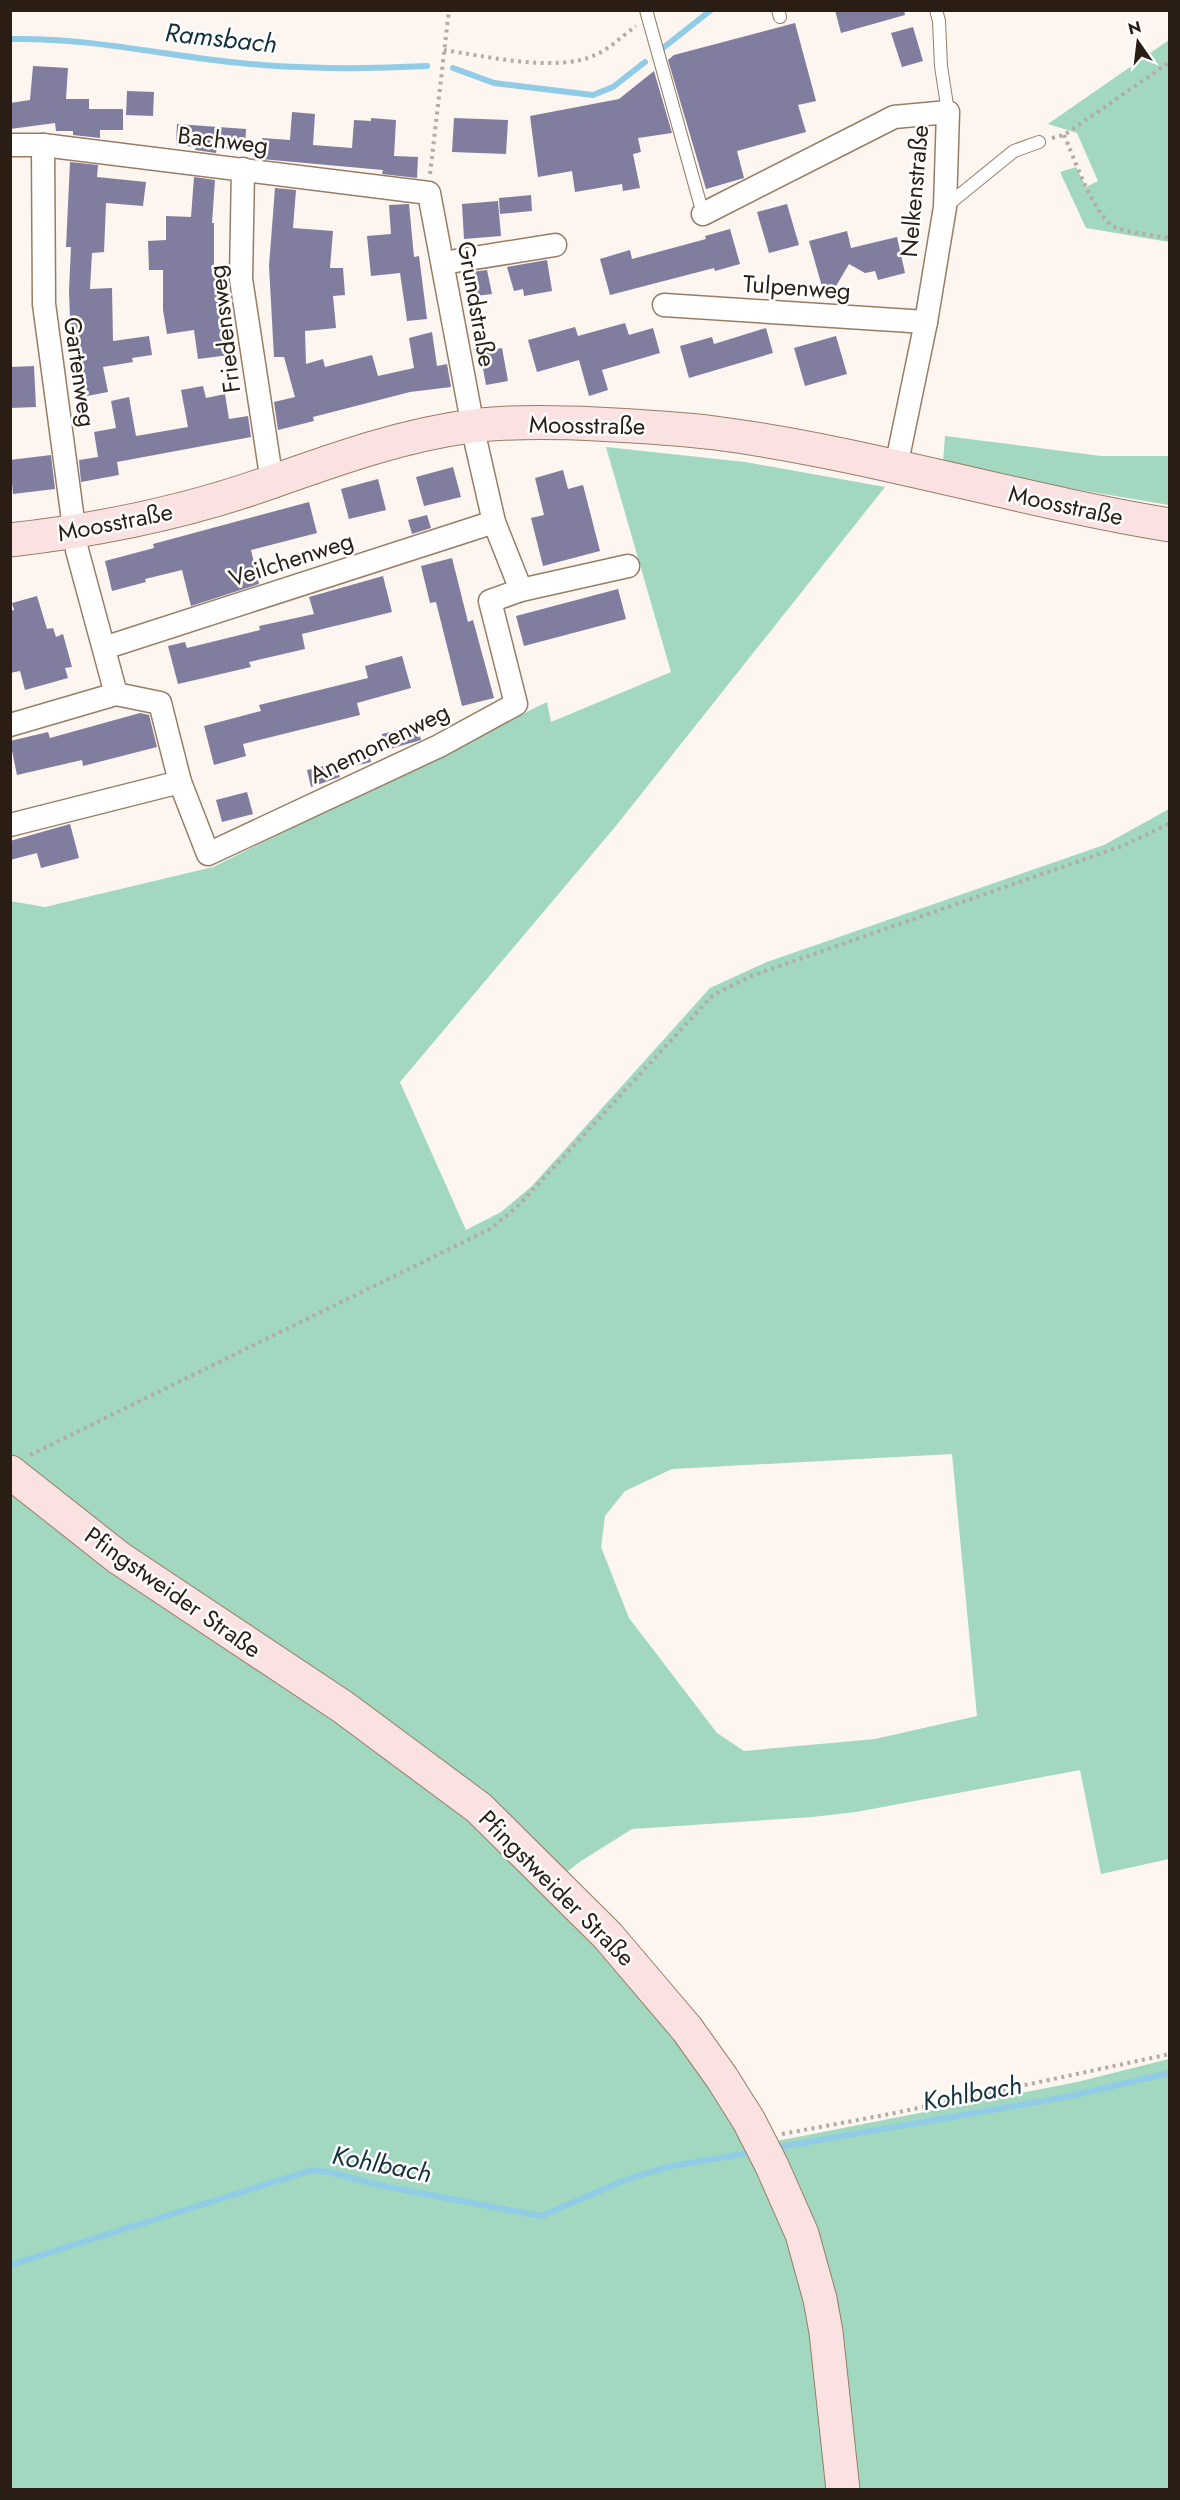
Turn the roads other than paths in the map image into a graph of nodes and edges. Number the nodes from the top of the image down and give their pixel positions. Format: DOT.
graph roads {
  1 [pos="936,10"];
  2 [pos="647,14"];
  3 [pos="948,112"];
  4 [pos="1039,142"];
  5 [pos="10,145"];
  6 [pos="43,145"];
  7 [pos="243,169"];
  8 [pos="429,193"];
  9 [pos="945,207"];
  10 [pos="702,214"];
  11 [pos="555,246"];
  12 [pos="443,263"];
  13 [pos="664,305"];
  14 [pos="926,322"];
  15 [pos="472,426"];
  16 [pos="896,467"];
  17 [pos="272,482"];
  18 [pos="494,522"];
  19 [pos="1170,525"];
  20 [pos="74,533"];
  21 [pos="10,540"];
  22 [pos="628,566"];
  23 [pos="521,590"];
  24 [pos="104,648"];
  25 [pos="116,694"];
  26 [pos="10,725"];
  27 [pos="180,782"];
  28 [pos="10,825"];
  29 [pos="16,1466"];
  30 [pos="843,2490"];
  1 -- 3 [label="lane"];
  2 -- 10 [label="lane"];
  3 -- 9 [label="street, Nelkenstraße"];
  3 -- 10 [label="street, Nelkenstraße"];
  4 -- 9 [label="lane"];
  5 -- 6 [label="street, Bachweg"];
  6 -- 7 [label="street, Bachweg"];
  6 -- 20 [label="street, Gartenweg"];
  7 -- 8 [label="street, Bachweg"];
  7 -- 17 [label="street, Friedensweg"];
  8 -- 12 [label="street, Grundstraße"];
  9 -- 14 [label="street, Nelkenstraße"];
  11 -- 12 [label="street"];
  12 -- 15 [label="street, Grundstraße"];
  13 -- 14 [label="street, Tulpenweg"];
  14 -- 16 [label="street, Nelkenstraße"];
  15 -- 16 [label="street, Moosstraße"];
  15 -- 17 [label="street, Moosstraße"];
  15 -- 18 [label="street"];
  16 -- 19 [label="street, Moosstraße"];
  17 -- 20 [label="street, Moosstraße"];
  18 -- 23 [label="street"];
  18 -- 24 [label="street, Veilchenweg"];
  20 -- 21 [label="street, Moosstraße"];
  20 -- 24 [label="street"];
  22 -- 23 [label="street, Anemonenweg"];
  23 -- 27 [label="street, Anemonenweg"];
  24 -- 25 [label="street"];
  25 -- 26 [label="street, Anemonenweg"];
  25 -- 27 [label="street, Anemonenweg"];
  27 -- 28 [label="street"];
  29 -- 30 [label="street, Pfingstweider Straße"];
}
